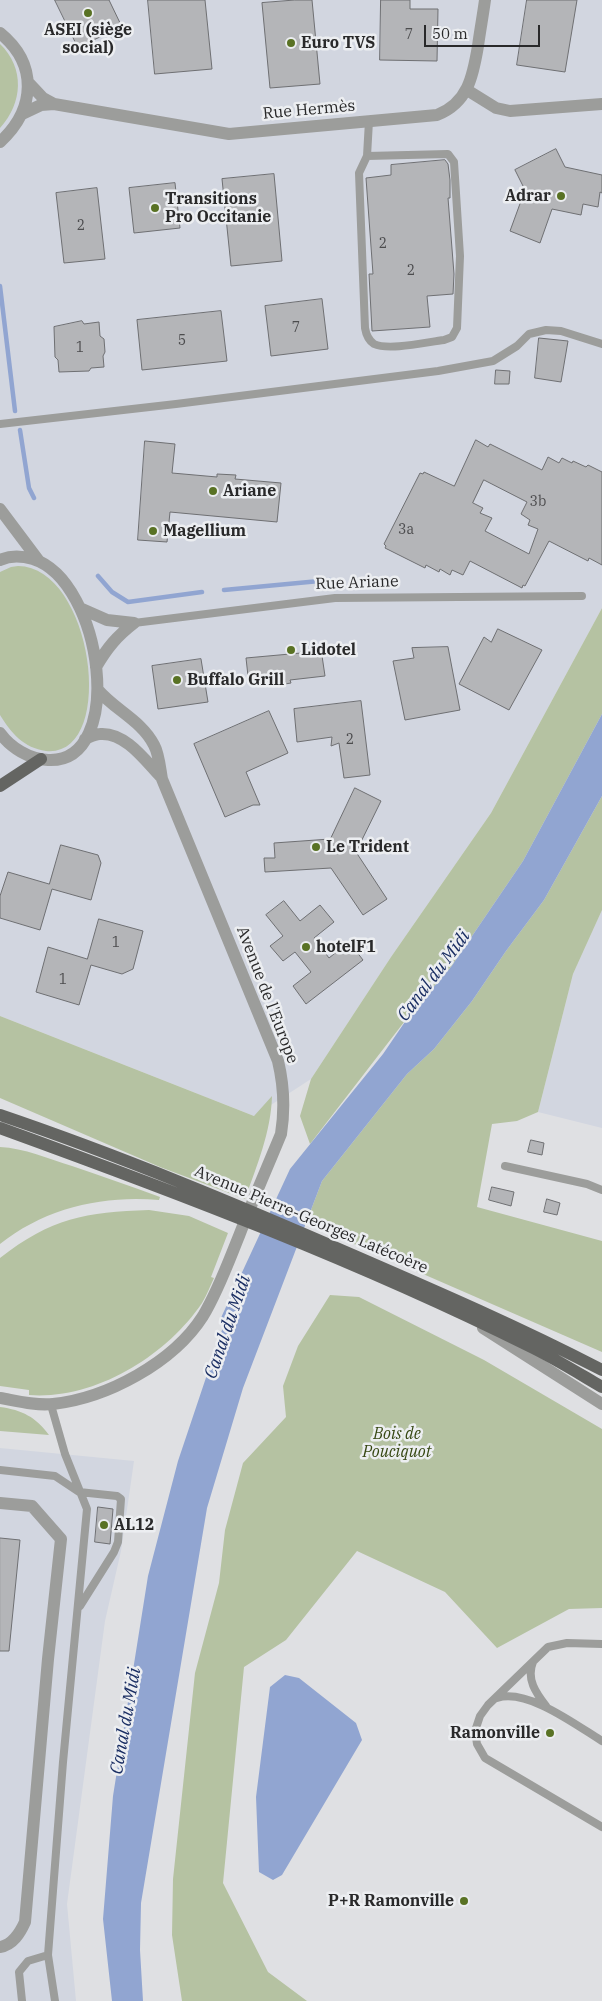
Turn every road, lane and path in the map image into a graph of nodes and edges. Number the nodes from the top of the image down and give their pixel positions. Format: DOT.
graph roads {
  1 [pos="485,0"];
  2 [pos="0,32"];
  3 [pos="28,82"];
  4 [pos="467,90"];
  5 [pos="54,104"];
  6 [pos="602,104"];
  7 [pos="22,114"];
  8 [pos="369,121"];
  9 [pos="0,142"];
  10 [pos="366,156"];
  11 [pos="602,344"];
  12 [pos="0,424"];
  13 [pos="0,508"];
  14 [pos="0,560"];
  15 [pos="39,561"];
  16 [pos="582,596"];
  17 [pos="82,610"];
  18 [pos="134,623"];
  19 [pos="96,667"];
  20 [pos="98,690"];
  21 [pos="0,733"];
  22 [pos="85,739"];
  23 [pos="41,759"];
  24 [pos="162,779"];
  25 [pos="0,786"];
  26 [pos="0,1110"];
  27 [pos="0,1115"];
  28 [pos="0,1128"];
  29 [pos="37,1128"];
  30 [pos="0,1138"];
  31 [pos="505,1166"];
  32 [pos="118,1172"];
  33 [pos="602,1190"];
  34 [pos="215,1202"];
  35 [pos="355,1261"];
  36 [pos="462,1315"];
  37 [pos="602,1369"];
  38 [pos="602,1387"];
  39 [pos="0,1398"];
  40 [pos="602,1404"];
  41 [pos="51,1405"];
  42 [pos="0,1470"];
  43 [pos="79,1492"];
  44 [pos="0,1503"];
  45 [pos="79,1607"];
  46 [pos="602,1644"];
  47 [pos="534,1660"];
  48 [pos="495,1699"];
  49 [pos="548,1708"];
  50 [pos="602,1741"];
  51 [pos="602,1827"];
  52 [pos="0,1948"];
  53 [pos="48,1955"];
  54 [pos="22,2001"];
  55 [pos="54,2001"];
  1 -- 4 [label="street, Rue Hermès"];
  2 -- 3 [label="street"];
  3 -- 5 [label="street, Rue Hermès"];
  3 -- 7 [label="street"];
  4 -- 6 [label="street"];
  4 -- 8 [label="street, Rue Hermès"];
  5 -- 7 [label="street, Rue Hermès"];
  5 -- 8 [label="street, Rue Hermès"];
  7 -- 9 [label="street"];
  8 -- 10 [label="lane"];
  10 -- 10 [label="lane"];
  11 -- 12 [label="lane"];
  13 -- 15 [label="street"];
  14 -- 15 [label="street"];
  15 -- 17 [label="street"];
  16 -- 18 [label="lane, Rue Ariane"];
  17 -- 18 [label="street, Rue Ariane"];
  17 -- 19 [label="street"];
  18 -- 19 [label="street"];
  19 -- 20 [label="street"];
  20 -- 22 [label="street"];
  20 -- 24 [label="street, Avenue de l'Europe"];
  21 -- 23 [label="street"];
  22 -- 23 [label="street"];
  22 -- 24 [label="street, Avenue de l'Europe"];
  23 -- 25 [label="main road"];
  24 -- 41 [label="street, Avenue de l'Europe"];
  26 -- 29 [label="main road"];
  27 -- 29 [label="main road, Avenue Pierre-Georges Latécoère"];
  28 -- 32 [label="main road, Avenue Pierre-Georges Latécoère"];
  29 -- 34 [label="main road, Avenue Pierre-Georges Latécoère"];
  30 -- 32 [label="main road"];
  31 -- 33 [label="lane"];
  32 -- 34 [label="main road, Avenue Pierre-Georges Latécoère"];
  34 -- 35 [label="main road, Avenue Pierre-Georges Latécoère"];
  35 -- 36 [label="main road, Avenue Pierre-Georges Latécoère"];
  35 -- 37 [label="main road, Avenue Pierre-Georges Latécoère"];
  36 -- 38 [label="main road, Avenue Pierre-Georges Latécoère"];
  36 -- 40 [label="street, Avenue Pierre-Georges Latécoère"];
  39 -- 41 [label="street, Avenue de l'Europe"];
  41 -- 43 [label="lane"];
  42 -- 43 [label="lane"];
  43 -- 45 [label="lane"];
  43 -- 45 [label="lane"];
  44 -- 52 [label="street"];
  45 -- 53 [label="lane"];
  46 -- 47 [label="lane"];
  47 -- 48 [label="lane"];
  47 -- 49 [label="lane"];
  48 -- 49 [label="lane"];
  48 -- 51 [label="lane"];
  49 -- 50 [label="lane"];
  53 -- 54 [label="lane"];
  53 -- 55 [label="lane"];
}
